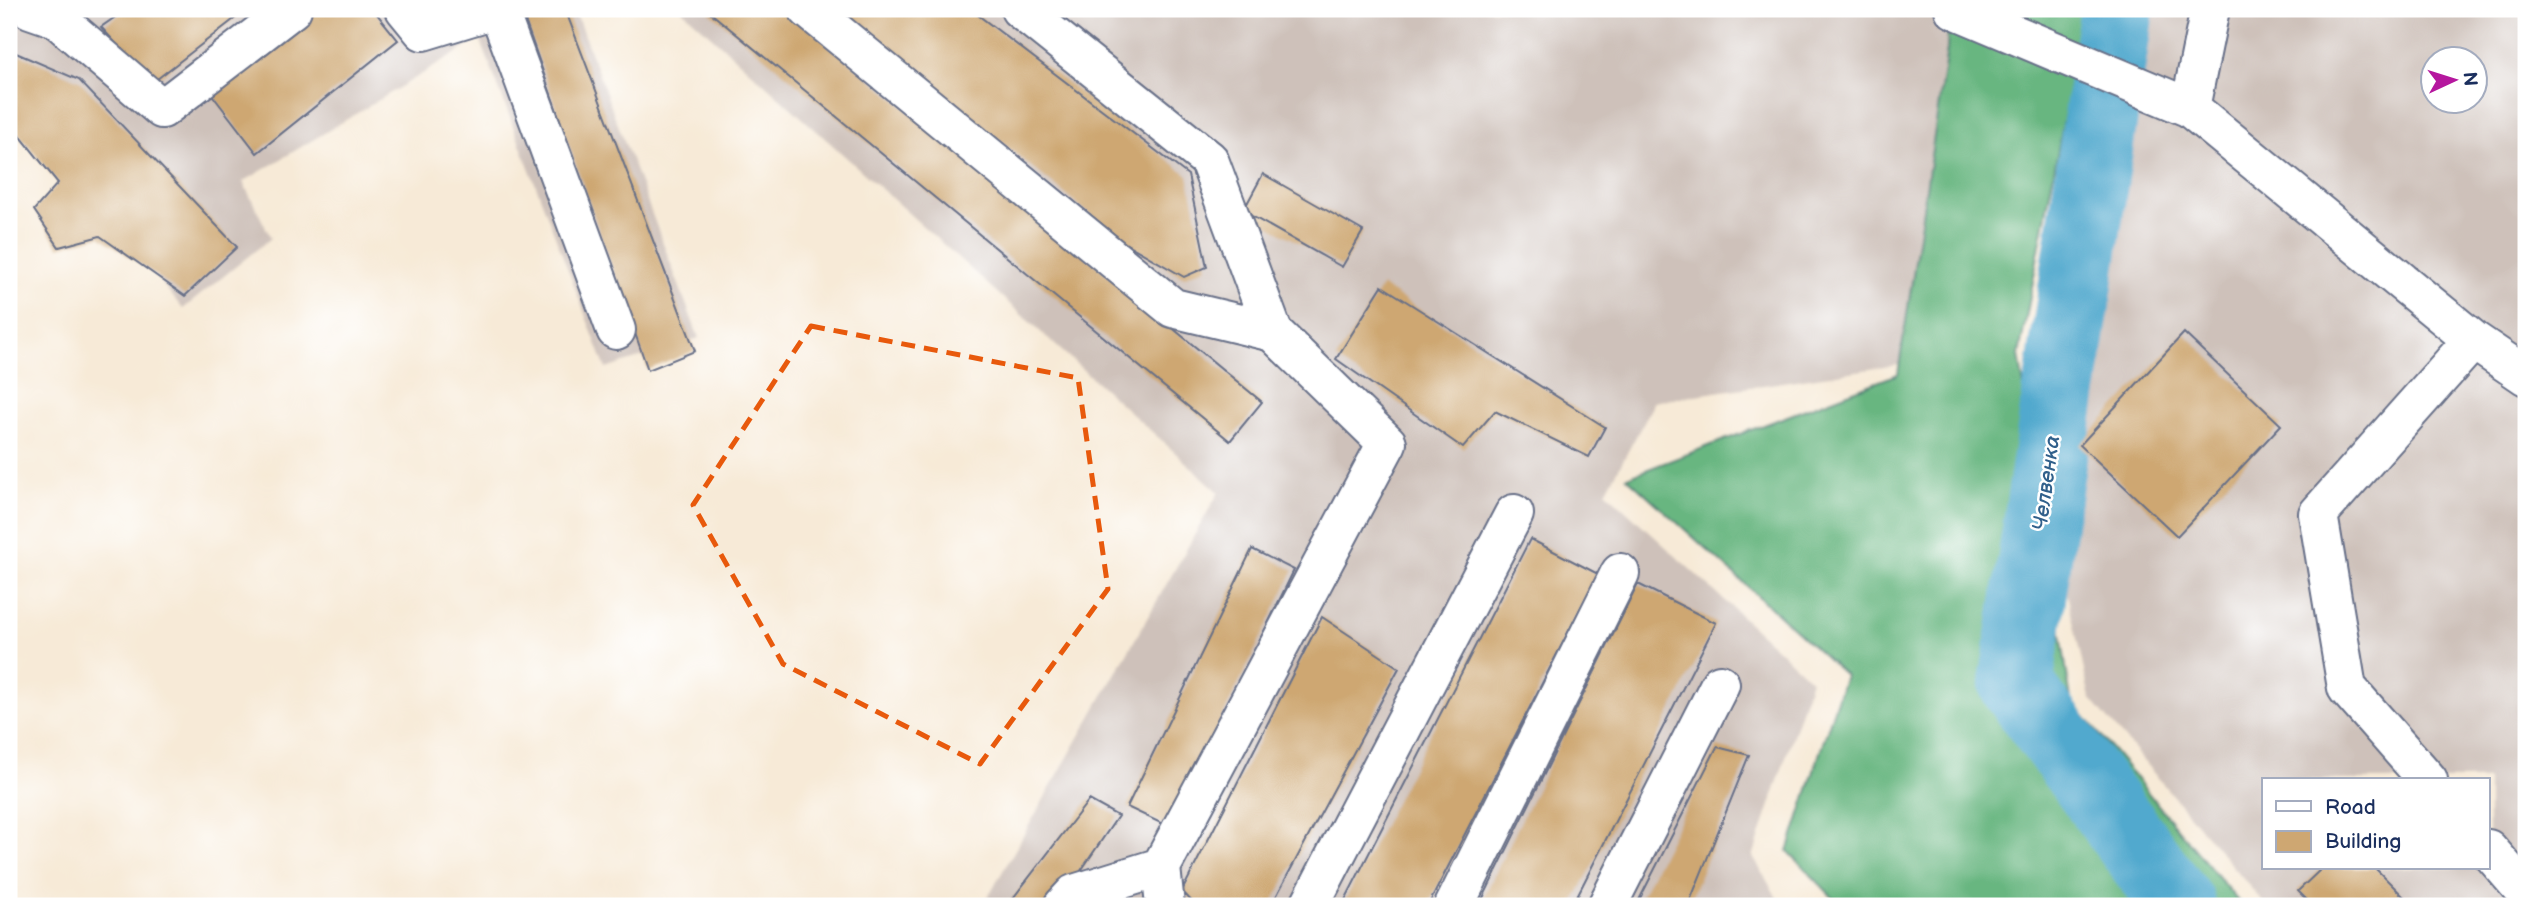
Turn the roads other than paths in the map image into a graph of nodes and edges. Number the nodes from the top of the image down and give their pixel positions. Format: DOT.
graph roads {
  1 [pos="292,9"];
  2 [pos="405,9"];
  3 [pos="497,9"];
  4 [pos="808,9"];
  5 [pos="1020,9"];
  6 [pos="1954,9"];
  7 [pos="2210,9"];
  8 [pos="53,11"];
  9 [pos="2190,108"];
  10 [pos="616,330"];
  11 [pos="1273,332"];
  12 [pos="2473,340"];
  13 [pos="2526,376"];
  14 [pos="1514,514"];
  15 [pos="1620,573"];
  16 [pos="1720,684"];
  17 [pos="2426,778"];
  18 [pos="2490,851"];
  19 [pos="1161,867"];
  20 [pos="2526,893"];
  21 [pos="1063,906"];
  22 [pos="1165,906"];
  23 [pos="1309,906"];
  24 [pos="1454,906"];
  25 [pos="1607,906"];
  1 -- 8 [label="lane"];
  2 -- 3 [label="lane"];
  3 -- 10 [label="lane"];
  4 -- 11 [label="lane"];
  5 -- 11 [label="lane"];
  6 -- 9 [label="lane"];
  7 -- 9 [label="lane"];
  9 -- 12 [label="lane"];
  11 -- 19 [label="lane"];
  12 -- 13 [label="lane"];
  12 -- 17 [label="lane"];
  14 -- 23 [label="lane"];
  15 -- 24 [label="lane"];
  16 -- 25 [label="lane"];
  18 -- 20 [label="lane"];
  19 -- 21 [label="lane"];
  19 -- 22 [label="lane"];
}
